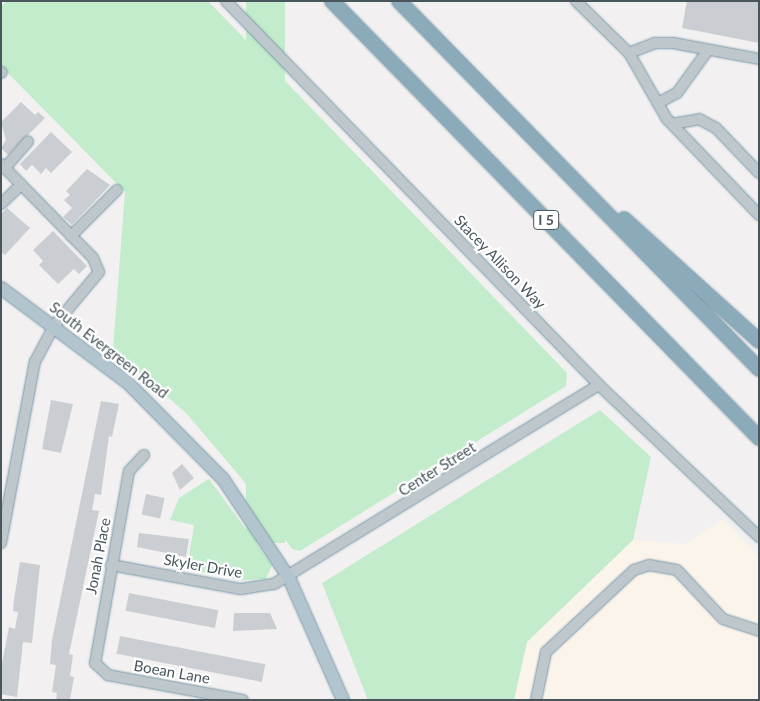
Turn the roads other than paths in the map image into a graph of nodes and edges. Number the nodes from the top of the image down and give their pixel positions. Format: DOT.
graph roads {
  1 [pos="226,1"];
  2 [pos="332,1"];
  3 [pos="399,1"];
  4 [pos="576,1"];
  5 [pos="708,50"];
  6 [pos="629,53"];
  7 [pos="759,59"];
  8 [pos="658,103"];
  9 [pos="672,124"];
  10 [pos="28,142"];
  11 [pos="754,163"];
  12 [pos="3,166"];
  13 [pos="759,173"];
  14 [pos="21,185"];
  15 [pos="585,188"];
  16 [pos="117,190"];
  17 [pos="1,204"];
  18 [pos="759,216"];
  19 [pos="72,236"];
  20 [pos="1,288"];
  21 [pos="54,326"];
  22 [pos="759,341"];
  23 [pos="759,369"];
  24 [pos="600,385"];
  25 [pos="759,438"];
  26 [pos="144,455"];
  27 [pos="5,505"];
  28 [pos="759,537"];
  29 [pos="1,543"];
  30 [pos="111,565"];
  31 [pos="289,578"];
  32 [pos="759,631"];
  33 [pos="98,668"];
  34 [pos="243,700"];
  35 [pos="343,700"];
  36 [pos="536,700"];
  1 -- 24 [label="street, Stacey Allison Way"];
  2 -- 25 [label="highway, I 5"];
  3 -- 15 [label="highway"];
  4 -- 6 [label="street"];
  5 -- 6 [label="street"];
  5 -- 7 [label="street"];
  5 -- 8 [label="street"];
  6 -- 8 [label="street"];
  8 -- 9 [label="street"];
  9 -- 11 [label="street"];
  9 -- 18 [label="street"];
  10 -- 12 [label="street"];
  11 -- 13 [label="street"];
  12 -- 14 [label="street"];
  14 -- 17 [label="street"];
  14 -- 19 [label="street"];
  15 -- 22 [label="highway"];
  15 -- 23 [label="highway"];
  16 -- 19 [label="street"];
  19 -- 21 [label="street"];
  20 -- 21 [label="main road, South Evergreen Road"];
  21 -- 27 [label="street"];
  21 -- 31 [label="main road, South Evergreen Road"];
  24 -- 28 [label="street, Stacey Allison Way"];
  24 -- 31 [label="street, Center Street"];
  26 -- 30 [label="street, Jonah Place"];
  27 -- 29 [label="street"];
  30 -- 31 [label="street, Skyler Drive"];
  30 -- 33 [label="street, Jonah Place"];
  31 -- 35 [label="main road, South Evergreen Road"];
  32 -- 36 [label="street"];
  33 -- 34 [label="street, Boean Lane"];
}
